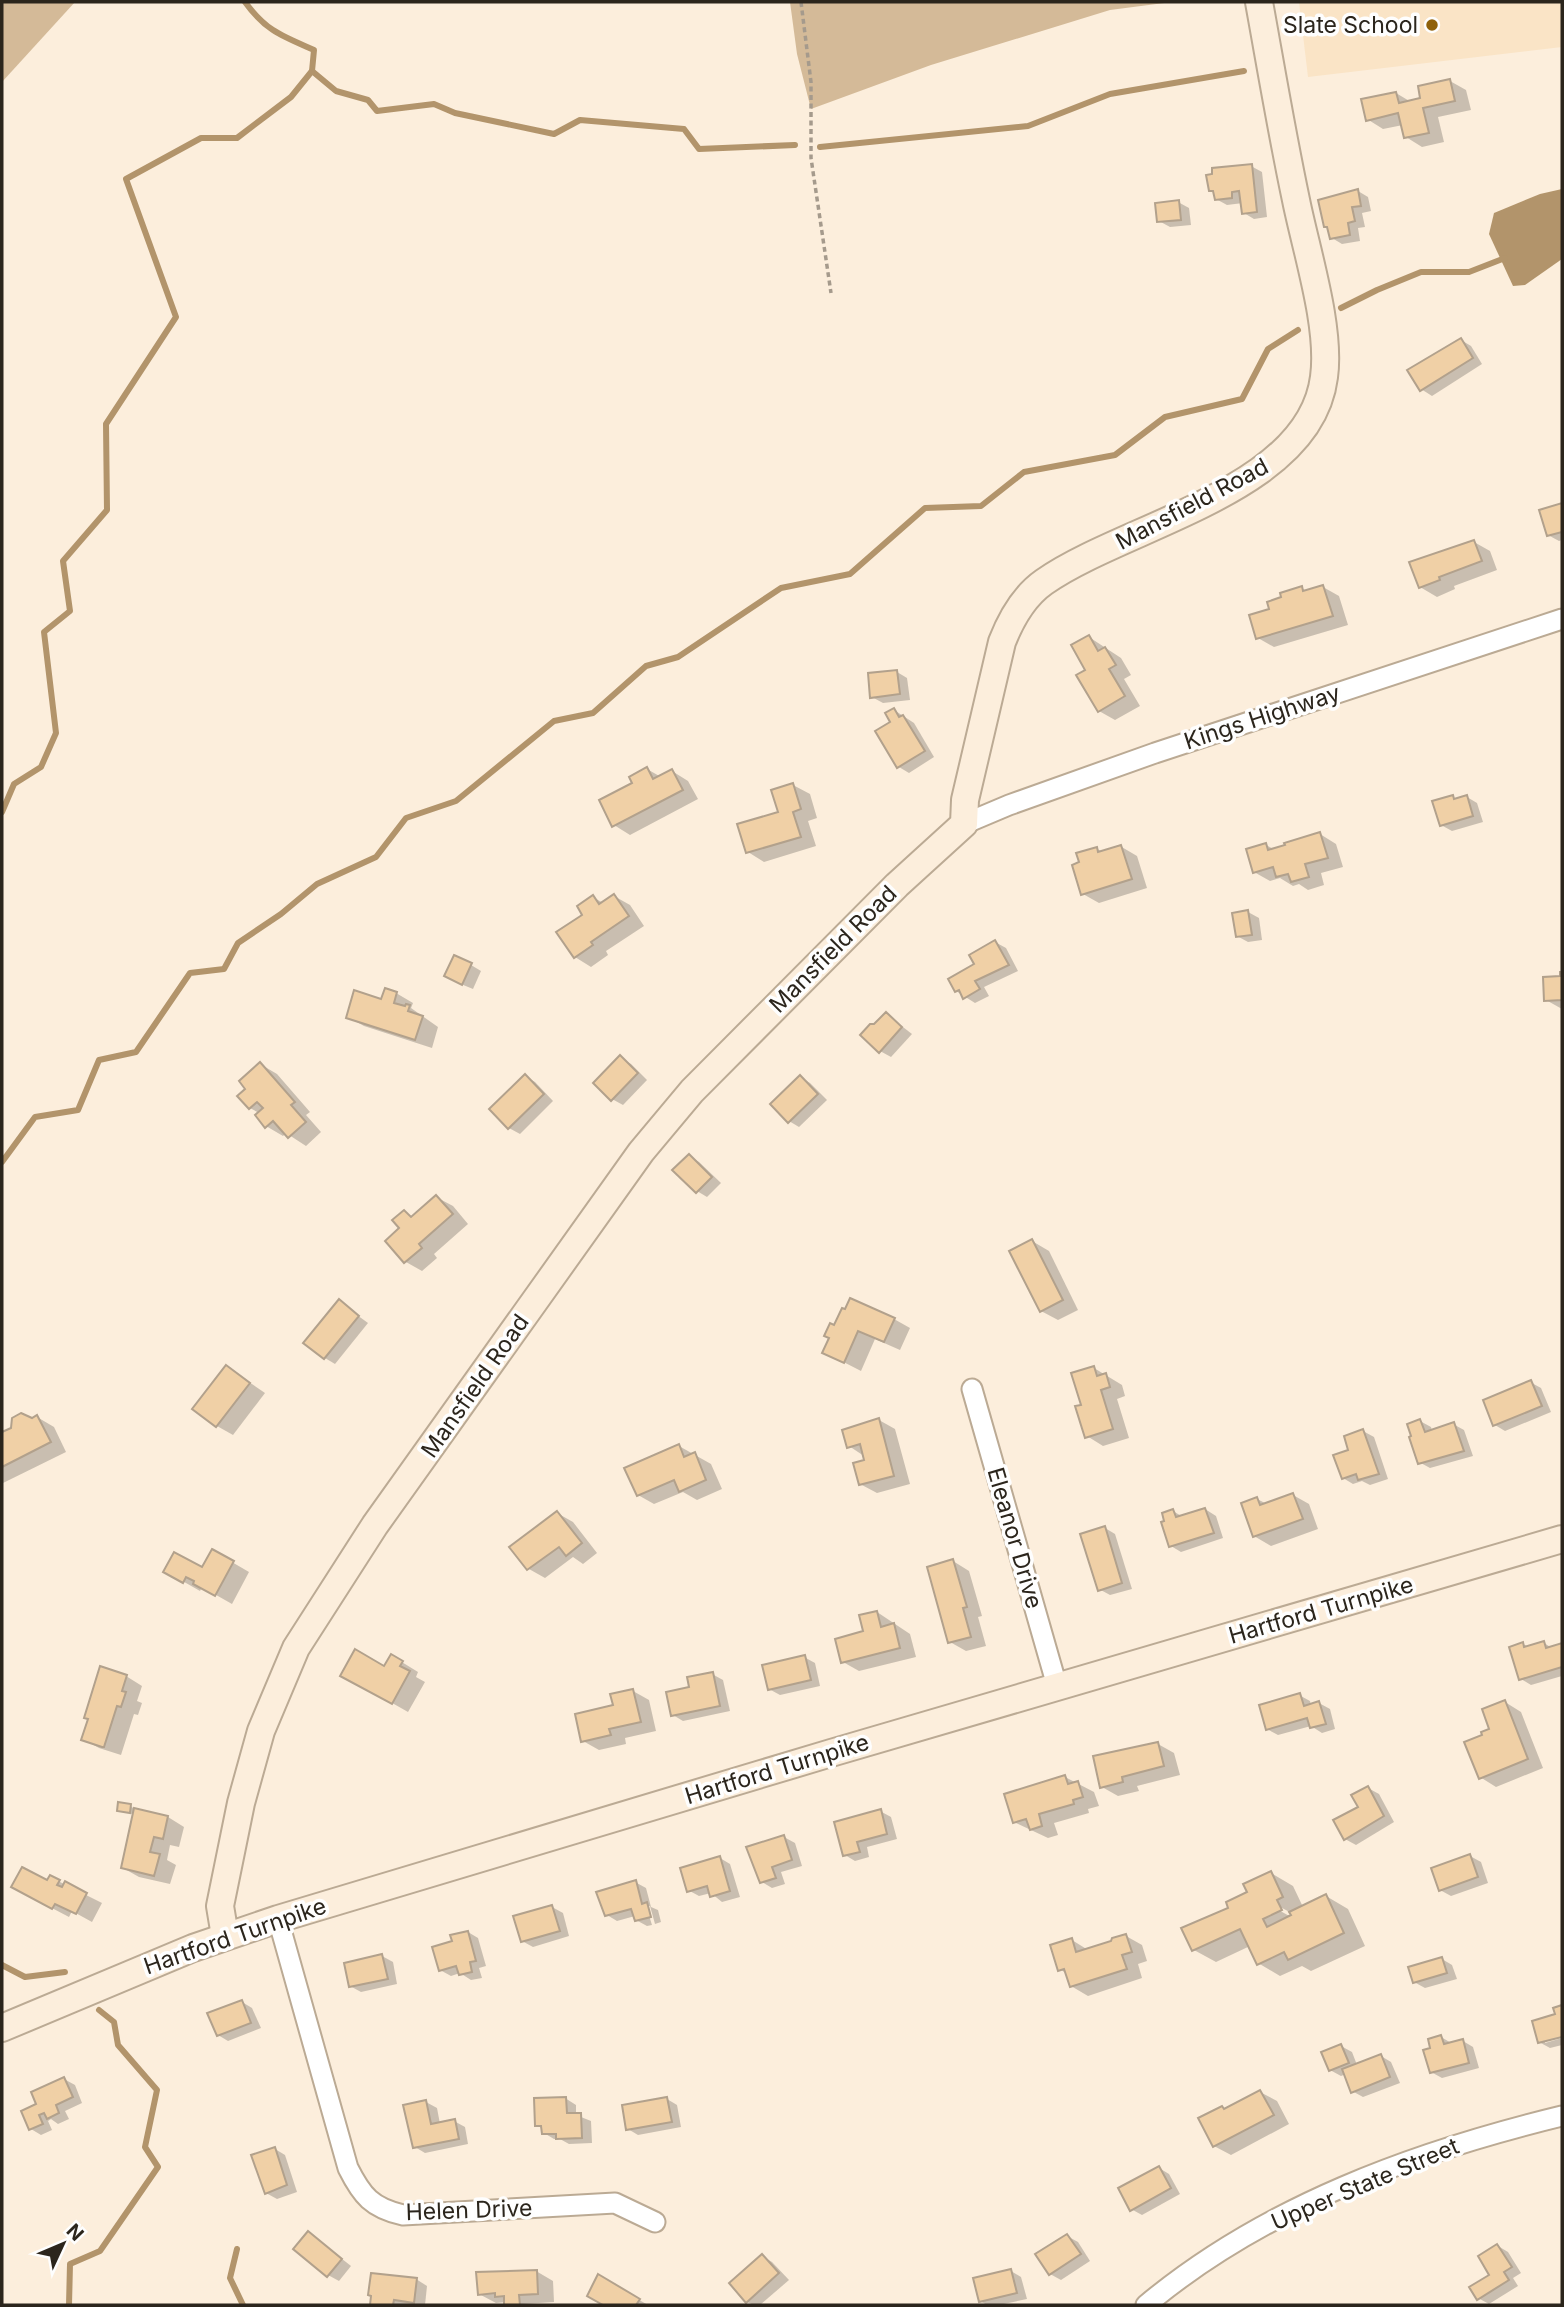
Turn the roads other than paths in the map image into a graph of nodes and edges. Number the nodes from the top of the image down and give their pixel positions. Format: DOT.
graph roads {
  1 [pos="1259,2"];
  2 [pos="1562,619"];
  3 [pos="964,824"];
  4 [pos="972,1389"];
  5 [pos="1562,1539"];
  6 [pos="1057,1686"];
  7 [pos="278,1919"];
  8 [pos="225,1936"];
  9 [pos="2,2028"];
  10 [pos="1562,2116"];
  11 [pos="655,2222"];
  12 [pos="1146,2305"];
  1 -- 3 [label="street, Mansfield Road"];
  2 -- 3 [label="street, Kings Highway"];
  3 -- 8 [label="street, Mansfield Road"];
  4 -- 6 [label="street, Eleanor Drive"];
  5 -- 6 [label="street, Hartford Turnpike"];
  6 -- 7 [label="street, Hartford Turnpike"];
  7 -- 8 [label="street, Hartford Turnpike"];
  7 -- 11 [label="street, Helen Drive"];
  8 -- 9 [label="street, Hartford Turnpike"];
  10 -- 12 [label="street, Upper State Street"];
}
